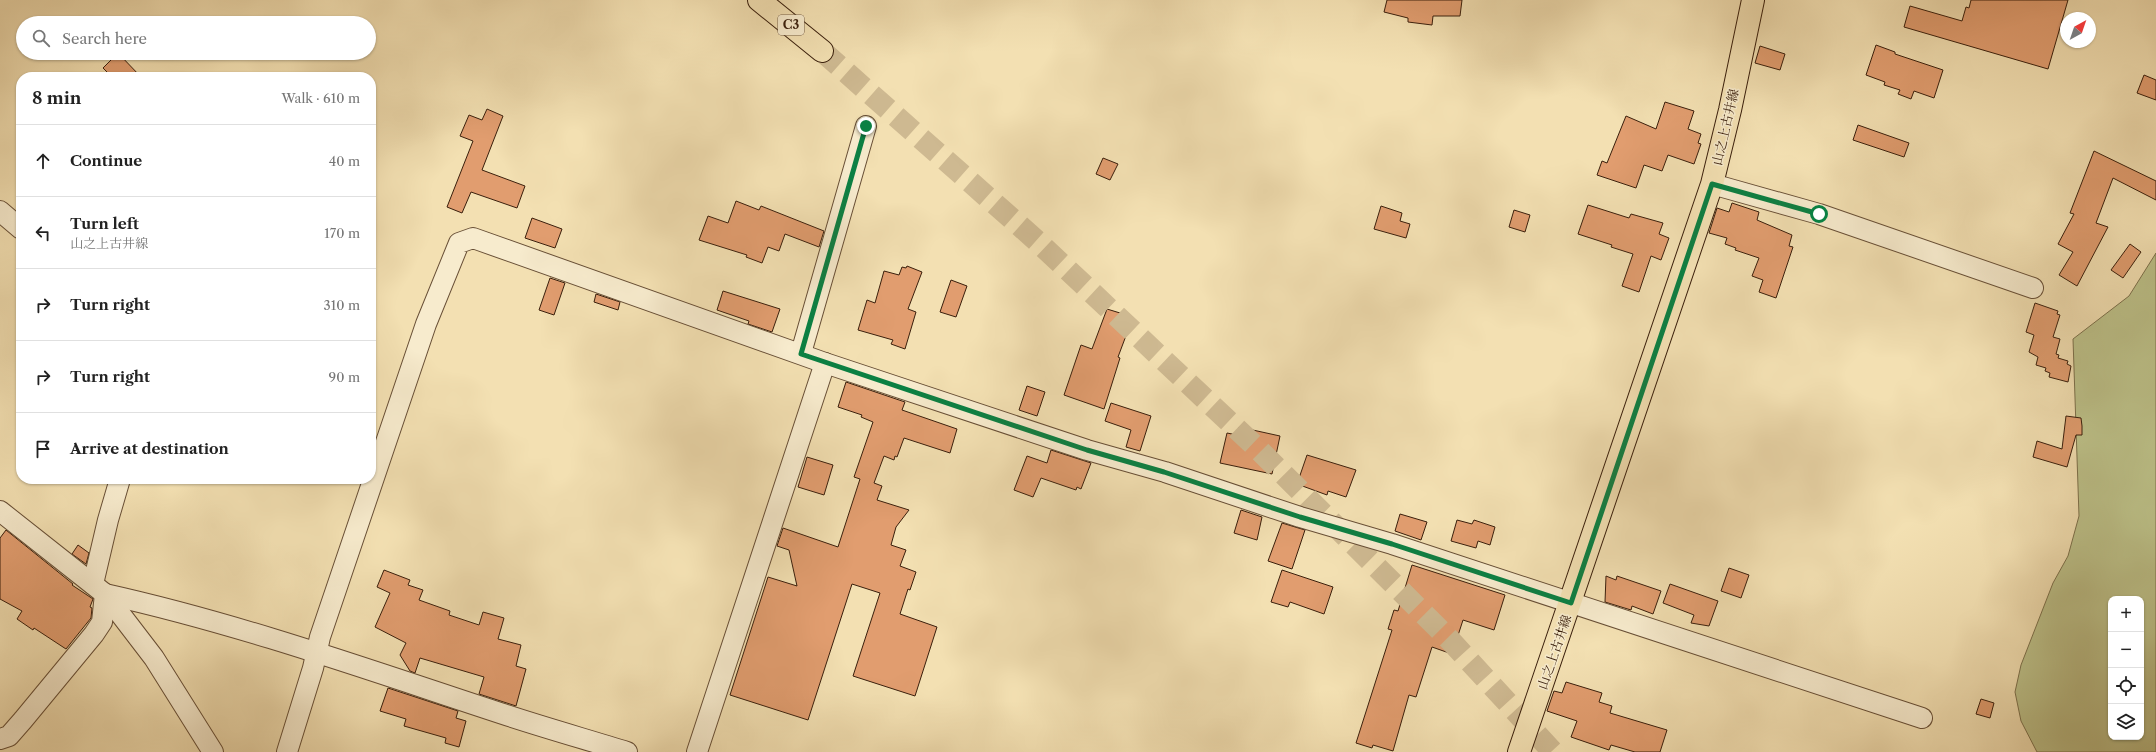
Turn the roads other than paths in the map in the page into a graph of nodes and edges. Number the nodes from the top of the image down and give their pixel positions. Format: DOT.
graph roads {
  1 [pos="759,0"];
  2 [pos="1753,0"];
  3 [pos="822,51"];
  4 [pos="866,126"];
  5 [pos="1712,184"];
  6 [pos="0,211"];
  7 [pos="16,225"];
  8 [pos="2033,288"];
  9 [pos="801,354"];
  10 [pos="825,363"];
  11 [pos="378,446"];
  12 [pos="119,484"];
  13 [pos="367,484"];
  14 [pos="0,511"];
  15 [pos="99,589"];
  16 [pos="1571,603"];
  17 [pos="317,652"];
  18 [pos="1922,718"];
  19 [pos="0,739"];
  20 [pos="213,752"];
  21 [pos="287,752"];
  22 [pos="627,752"];
  23 [pos="697,752"];
  24 [pos="1519,752"];
  1 -- 3 [label="main road, C3"];
  2 -- 5 [label="main road, 山之上古井線"];
  4 -- 9 [label="street"];
  5 -- 8 [label="street"];
  5 -- 16 [label="main road, 山之上古井線"];
  6 -- 7 [label="street"];
  9 -- 10 [label="street"];
  9 -- 11 [label="street"];
  10 -- 16 [label="street"];
  10 -- 23 [label="street"];
  12 -- 15 [label="street"];
  13 -- 17 [label="street"];
  14 -- 15 [label="street"];
  15 -- 17 [label="street"];
  15 -- 19 [label="street"];
  15 -- 20 [label="street"];
  16 -- 18 [label="street"];
  16 -- 24 [label="main road, 山之上古井線"];
  17 -- 21 [label="street"];
  17 -- 22 [label="street"];
}
